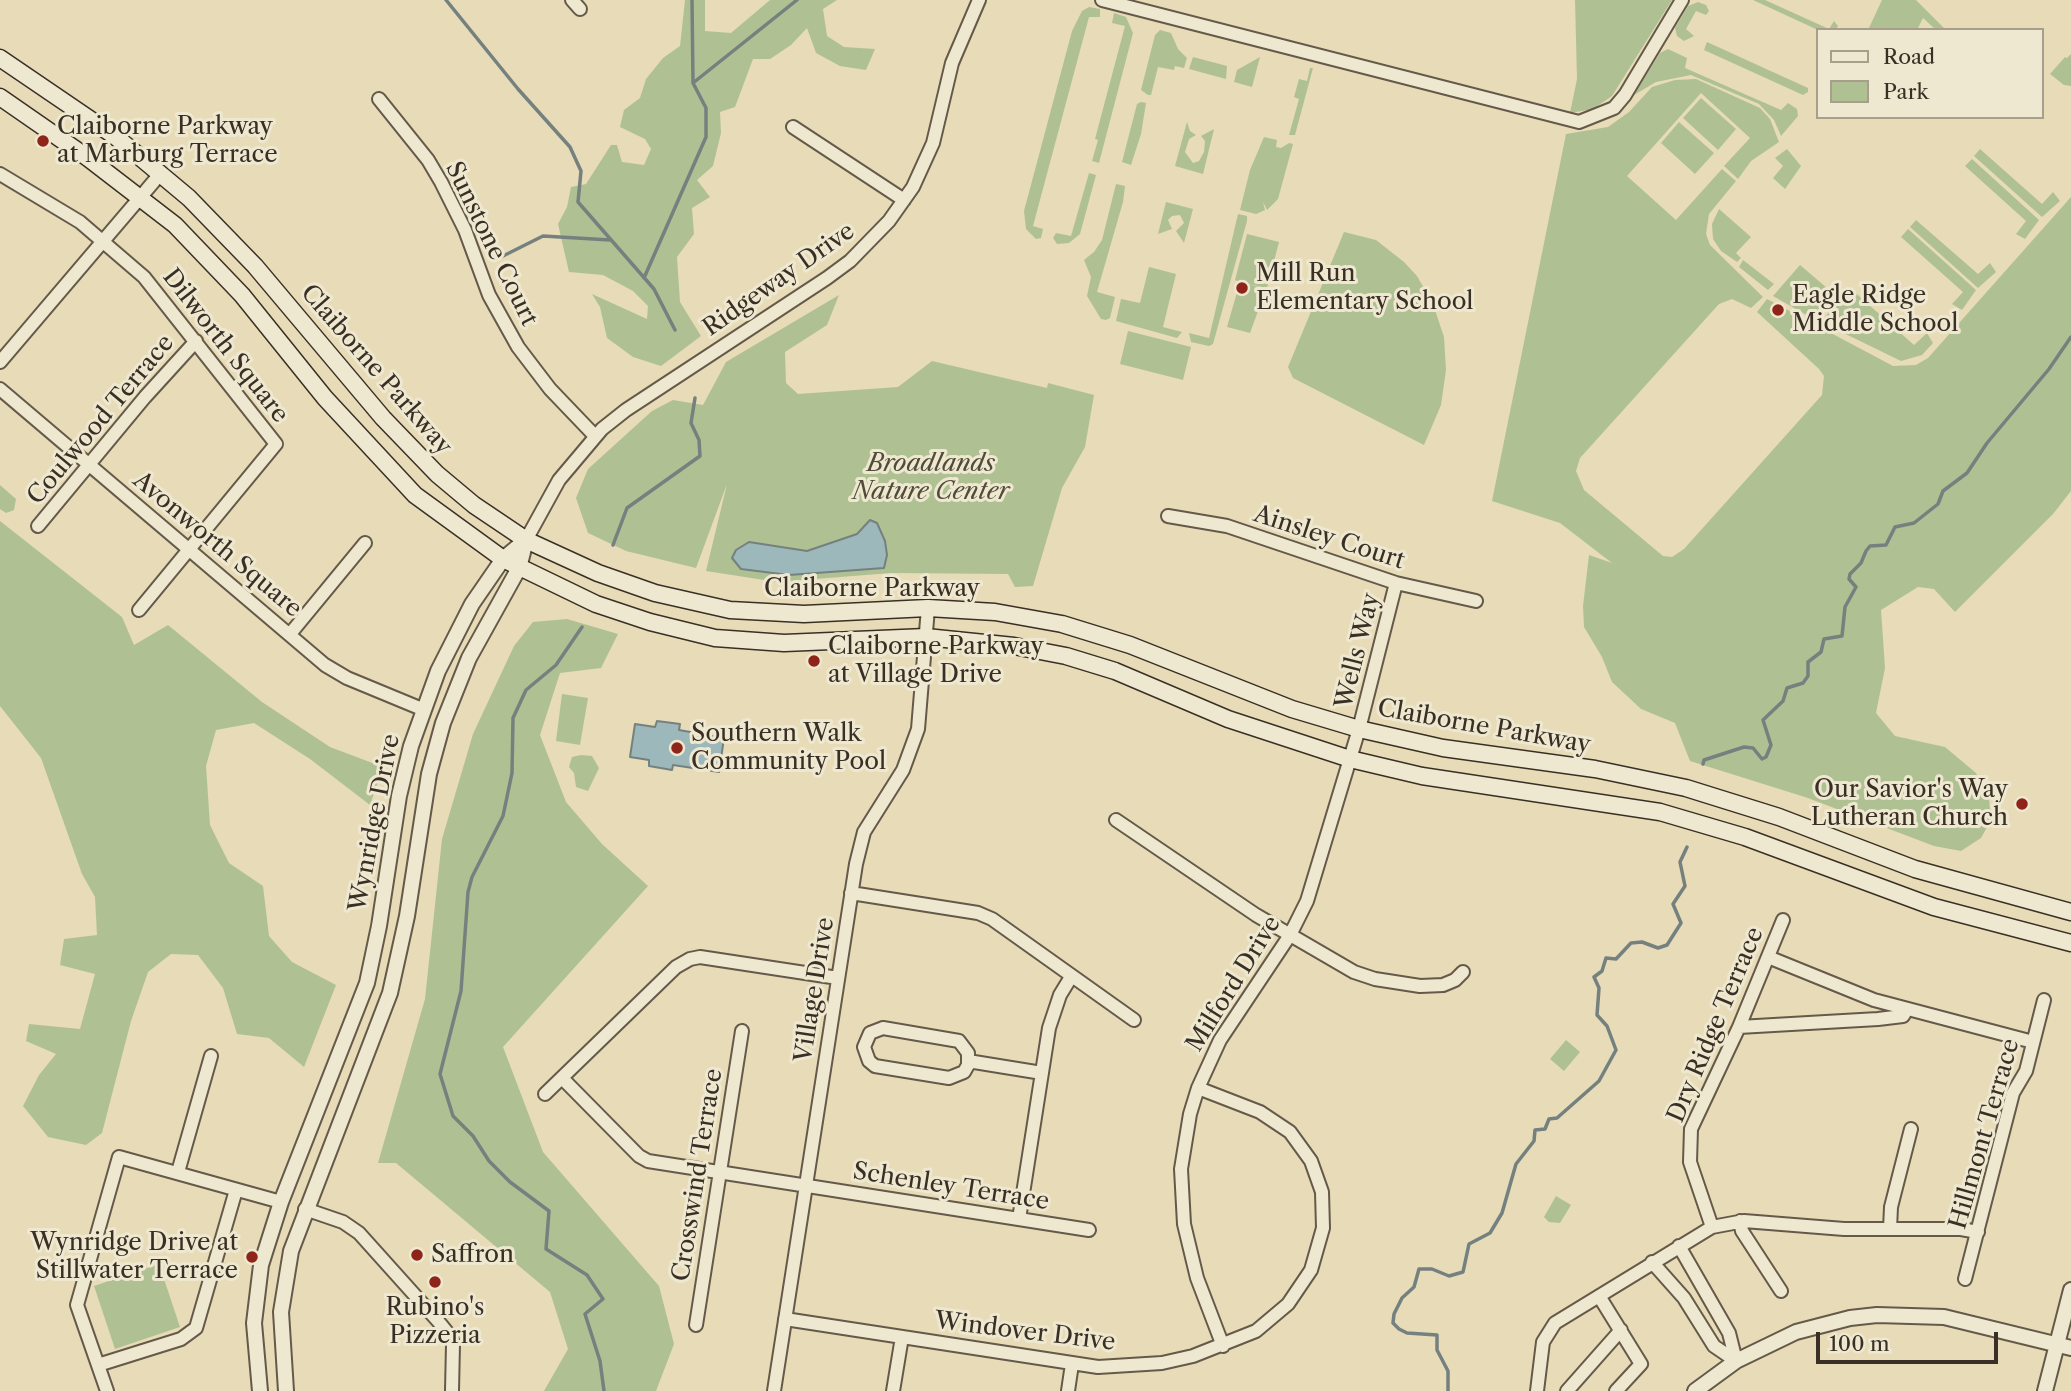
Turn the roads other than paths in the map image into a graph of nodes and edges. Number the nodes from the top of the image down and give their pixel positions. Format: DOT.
graph roads {
  1 [pos="979,0"];
  2 [pos="1102,0"];
  3 [pos="1682,0"];
  4 [pos="0,58"];
  5 [pos="0,97"];
  6 [pos="379,99"];
  7 [pos="793,127"];
  8 [pos="161,173"];
  9 [pos="0,174"];
  10 [pos="139,197"];
  11 [pos="904,200"];
  12 [pos="102,240"];
  13 [pos="196,341"];
  14 [pos="0,362"];
  15 [pos="0,389"];
  16 [pos="596,436"];
  17 [pos="89,465"];
  18 [pos="1168,516"];
  19 [pos="38,526"];
  20 [pos="526,540"];
  21 [pos="365,543"];
  22 [pos="189,550"];
  23 [pos="503,559"];
  24 [pos="519,568"];
  25 [pos="1396,583"];
  26 [pos="1476,601"];
  27 [pos="928,608"];
  28 [pos="139,610"];
  29 [pos="290,634"];
  30 [pos="926,637"];
  31 [pos="422,709"];
  32 [pos="1359,729"];
  33 [pos="1350,759"];
  34 [pos="1116,820"];
  35 [pos="852,893"];
  36 [pos="2071,912"];
  37 [pos="1783,920"];
  38 [pos="1290,935"];
  39 [pos="2071,943"];
  40 [pos="1768,957"];
  41 [pos="1463,972"];
  42 [pos="1071,977"];
  43 [pos="838,978"];
  44 [pos="2044,1000"];
  45 [pos="1907,1009"];
  46 [pos="1134,1020"];
  47 [pos="1739,1027"];
  48 [pos="742,1031"];
  49 [pos="2033,1042"];
  50 [pos="211,1056"];
  51 [pos="968,1061"];
  52 [pos="1042,1073"];
  53 [pos="562,1079"];
  54 [pos="1198,1088"];
  55 [pos="545,1094"];
  56 [pos="1911,1129"];
  57 [pos="178,1172"];
  58 [pos="720,1173"];
  59 [pos="806,1186"];
  60 [pos="236,1190"];
  61 [pos="281,1202"];
  62 [pos="305,1209"];
  63 [pos="1019,1219"];
  64 [pos="1740,1221"];
  65 [pos="1712,1227"];
  66 [pos="1891,1229"];
  67 [pos="1089,1230"];
  68 [pos="1978,1232"];
  69 [pos="1679,1246"];
  70 [pos="1653,1262"];
  71 [pos="1965,1279"];
  72 [pos="1701,1289"];
  73 [pos="2071,1290"];
  74 [pos="1782,1292"];
  75 [pos="1599,1296"];
  76 [pos="1684,1298"];
  77 [pos="785,1319"];
  78 [pos="696,1325"];
  79 [pos="1620,1330"];
  80 [pos="902,1337"];
  81 [pos="1223,1346"];
  82 [pos="2064,1346"];
  83 [pos="1736,1361"];
  84 [pos="1072,1364"];
  85 [pos="98,1366"];
  86 [pos="107,1391"];
  87 [pos="260,1391"];
  88 [pos="286,1391"];
  89 [pos="453,1391"];
  90 [pos="774,1391"];
  91 [pos="893,1391"];
  92 [pos="1068,1391"];
  93 [pos="1537,1391"];
  94 [pos="1567,1391"];
  95 [pos="1616,1391"];
  96 [pos="1695,1391"];
  97 [pos="2045,1391"];
  1 -- 11 [label="street, Ridgeway Drive"];
  2 -- 3 [label="street"];
  4 -- 8 [label="main road, Claiborne Parkway"];
  5 -- 10 [label="main road, Claiborne Parkway"];
  6 -- 16 [label="street, Sunstone Court"];
  7 -- 11 [label="street"];
  8 -- 10 [label="street"];
  8 -- 20 [label="main road, Claiborne Parkway"];
  9 -- 12 [label="street, Dilworth Square"];
  10 -- 12 [label="street"];
  10 -- 23 [label="main road, Claiborne Parkway"];
  11 -- 16 [label="street, Ridgeway Drive"];
  12 -- 13 [label="street, Dilworth Square"];
  12 -- 14 [label="street"];
  13 -- 17 [label="street, Coulwood Terrace"];
  13 -- 22 [label="street, Dilworth Square"];
  15 -- 17 [label="street, Avonworth Square"];
  16 -- 20 [label="street, Ridgeway Drive"];
  17 -- 19 [label="street, Coulwood Terrace"];
  17 -- 22 [label="street, Avonworth Square"];
  18 -- 25 [label="street, Ainsley Court"];
  20 -- 23 [label="street, Wynridge Drive"];
  20 -- 24 [label="street, Wynridge Drive"];
  20 -- 27 [label="main road, Claiborne Parkway"];
  21 -- 29 [label="street"];
  22 -- 28 [label="street, Dilworth Square"];
  22 -- 29 [label="street, Avonworth Square"];
  23 -- 24 [label="main road, Claiborne Parkway"];
  23 -- 31 [label="street, Wynridge Drive"];
  24 -- 30 [label="main road, Claiborne Parkway"];
  24 -- 62 [label="street, Wynridge Drive"];
  25 -- 26 [label="street, Ainsley Court"];
  25 -- 32 [label="street, Wells Way"];
  27 -- 30 [label="street, Village Drive"];
  27 -- 32 [label="main road, Claiborne Parkway"];
  29 -- 31 [label="street, Avonworth Square"];
  30 -- 33 [label="main road, Claiborne Parkway"];
  30 -- 35 [label="street, Village Drive"];
  31 -- 61 [label="street, Wynridge Drive"];
  32 -- 33 [label="street, Milford Drive"];
  32 -- 36 [label="main road, Claiborne Parkway"];
  33 -- 38 [label="street, Milford Drive"];
  33 -- 39 [label="main road, Claiborne Parkway"];
  34 -- 38 [label="street"];
  35 -- 42 [label="street"];
  35 -- 43 [label="street, Village Drive"];
  37 -- 40 [label="street, Dry Ridge Terrace"];
  38 -- 41 [label="street"];
  38 -- 54 [label="street, Milford Drive"];
  40 -- 45 [label="street"];
  40 -- 47 [label="street, Dry Ridge Terrace"];
  42 -- 46 [label="street"];
  42 -- 52 [label="street"];
  43 -- 53 [label="street"];
  43 -- 59 [label="street, Village Drive"];
  44 -- 49 [label="street, Hillmont Terrace"];
  45 -- 47 [label="street"];
  45 -- 49 [label="street"];
  47 -- 65 [label="street, Dry Ridge Terrace"];
  48 -- 58 [label="street, Crosswind Terrace"];
  49 -- 68 [label="street, Hillmont Terrace"];
  50 -- 57 [label="street"];
  51 -- 51 [label="street"];
  51 -- 52 [label="street"];
  52 -- 63 [label="street"];
  53 -- 55 [label="street"];
  53 -- 58 [label="street, Schenley Terrace"];
  54 -- 81 [label="street, Milford Drive"];
  54 -- 81 [label="street, Windover Drive"];
  56 -- 66 [label="street"];
  57 -- 60 [label="street"];
  57 -- 85 [label="street"];
  58 -- 59 [label="street, Schenley Terrace"];
  58 -- 78 [label="street, Crosswind Terrace"];
  59 -- 63 [label="street, Schenley Terrace"];
  59 -- 77 [label="street, Village Drive"];
  60 -- 61 [label="street"];
  60 -- 85 [label="street"];
  61 -- 87 [label="street, Wynridge Drive"];
  62 -- 88 [label="street, Wynridge Drive"];
  62 -- 89 [label="street"];
  63 -- 67 [label="street, Schenley Terrace"];
  64 -- 65 [label="street"];
  64 -- 66 [label="street"];
  64 -- 74 [label="street"];
  65 -- 69 [label="street"];
  66 -- 68 [label="street"];
  68 -- 71 [label="street, Hillmont Terrace"];
  69 -- 70 [label="street"];
  69 -- 72 [label="street"];
  70 -- 75 [label="street"];
  70 -- 76 [label="street"];
  72 -- 76 [label="street"];
  72 -- 83 [label="street"];
  73 -- 82 [label="street"];
  75 -- 79 [label="street"];
  75 -- 93 [label="street"];
  76 -- 83 [label="street"];
  77 -- 80 [label="street, Windover Drive"];
  77 -- 90 [label="street, Village Drive"];
  79 -- 94 [label="street"];
  79 -- 95 [label="street"];
  80 -- 84 [label="street, Windover Drive"];
  80 -- 91 [label="street"];
  81 -- 84 [label="street, Windover Drive"];
  82 -- 83 [label="street"];
  82 -- 97 [label="street"];
  83 -- 96 [label="street"];
  84 -- 92 [label="street"];
  85 -- 86 [label="street"];
}
